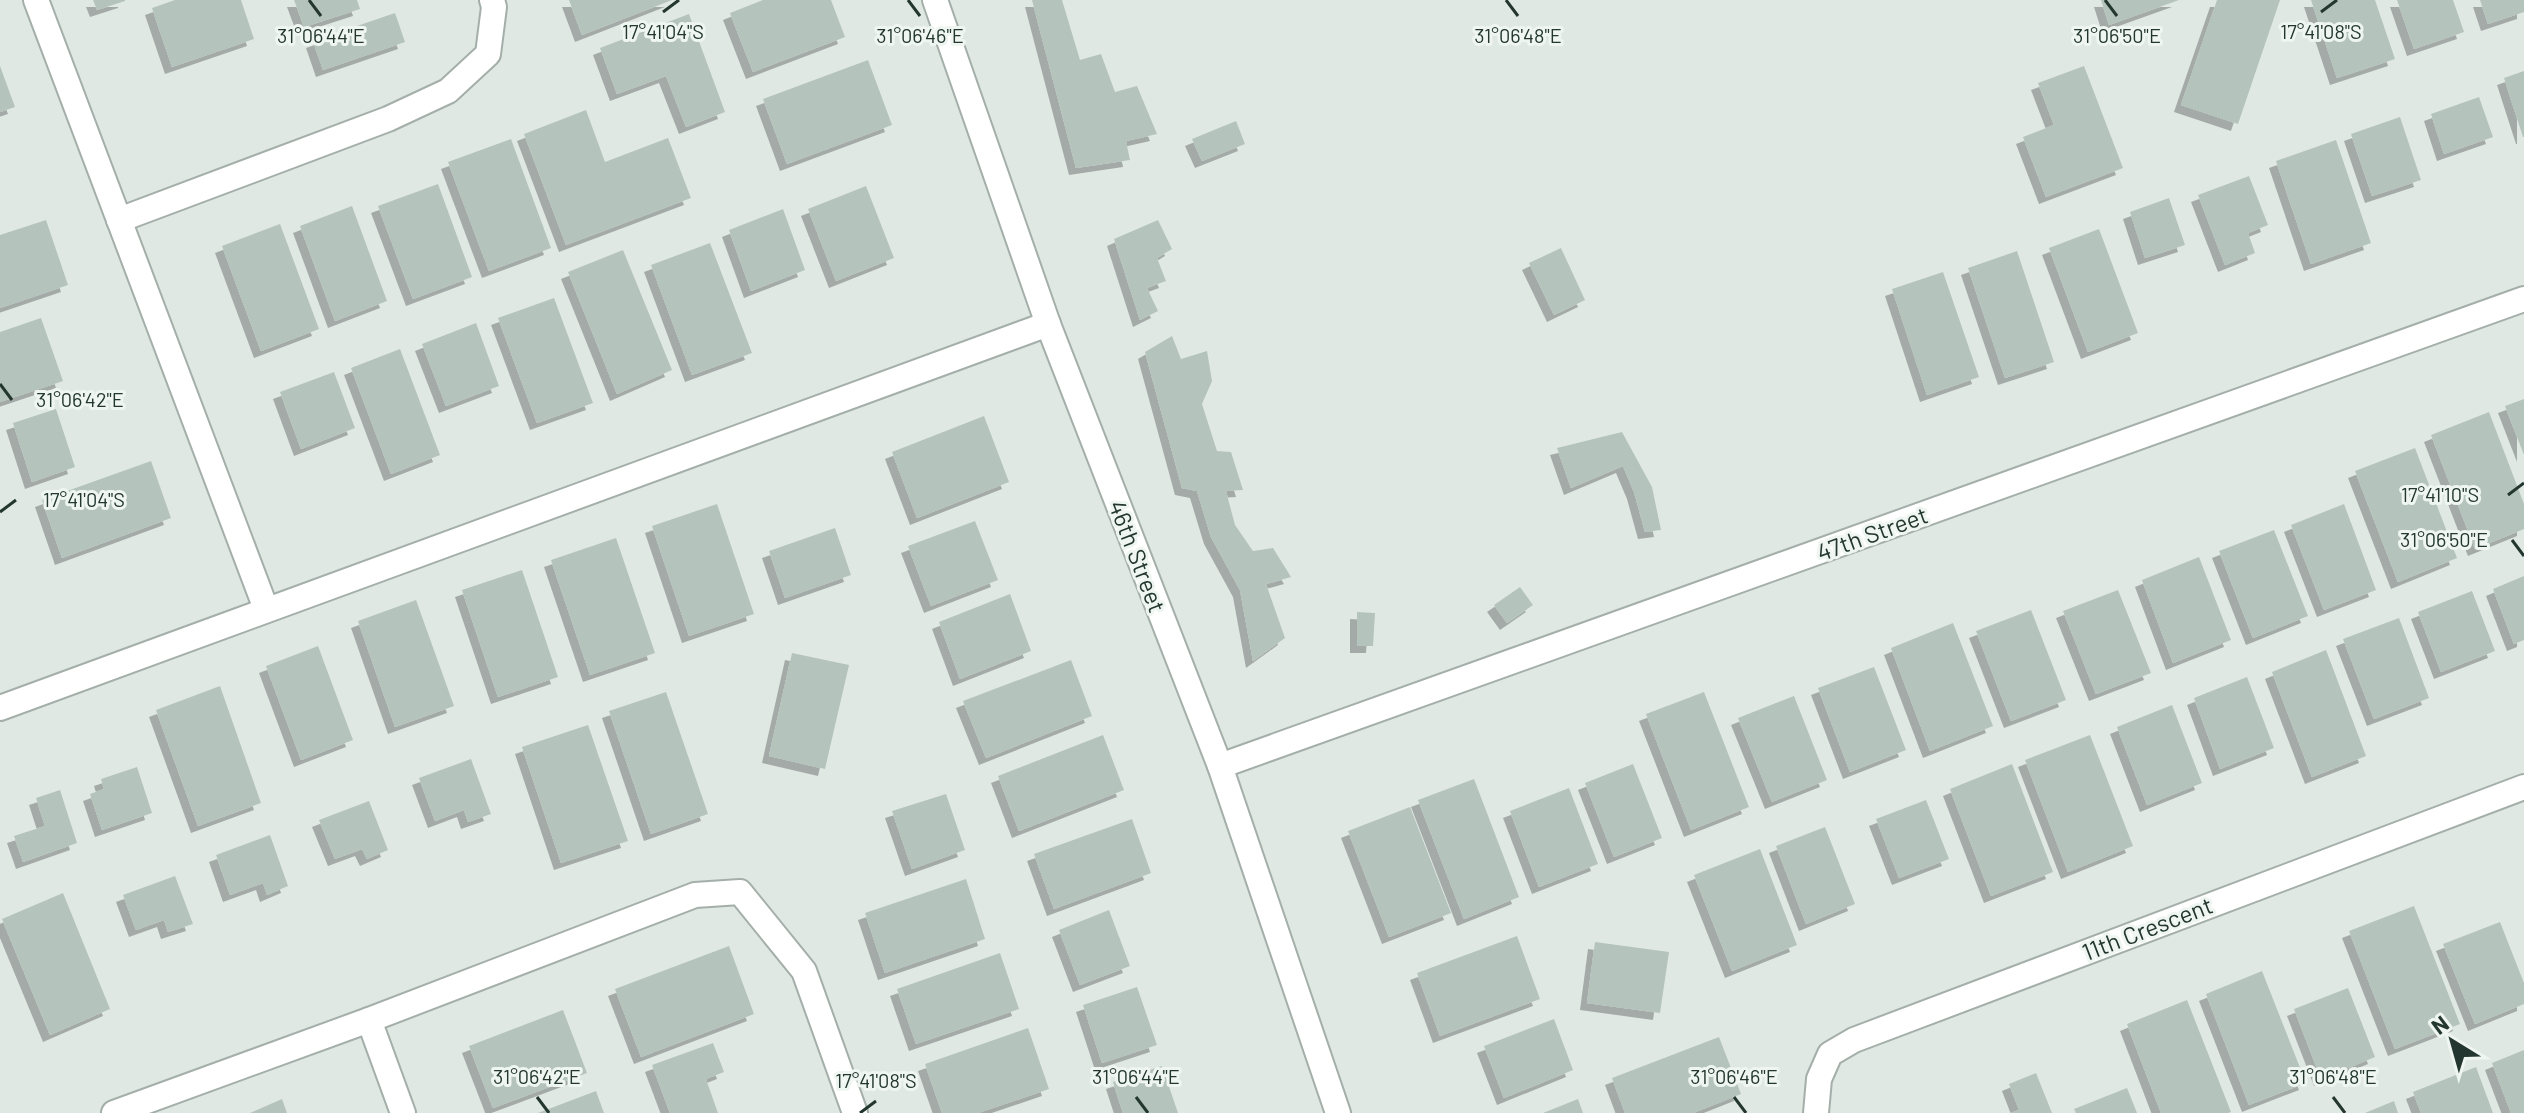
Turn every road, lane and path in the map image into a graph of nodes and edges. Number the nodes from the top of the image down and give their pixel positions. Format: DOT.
graph roads {
  1 [pos="36,0"];
  2 [pos="492,0"];
  3 [pos="935,0"];
  4 [pos="119,220"];
  5 [pos="2524,299"];
  6 [pos="1048,324"];
  7 [pos="266,609"];
  8 [pos="0,708"];
  9 [pos="1220,766"];
  10 [pos="2524,787"];
  11 [pos="369,1020"];
  12 [pos="114,1113"];
  13 [pos="403,1113"];
  14 [pos="855,1113"];
  15 [pos="1338,1113"];
  16 [pos="1816,1113"];
  1 -- 4 [label="street"];
  2 -- 4 [label="street"];
  3 -- 6 [label="street, 46th Street"];
  4 -- 7 [label="street"];
  5 -- 9 [label="street, 47th Street"];
  6 -- 7 [label="street"];
  6 -- 9 [label="street, 46th Street"];
  7 -- 8 [label="street"];
  9 -- 15 [label="street, 46th Street"];
  10 -- 16 [label="street, 11th Crescent"];
  11 -- 12 [label="street"];
  11 -- 13 [label="street"];
  11 -- 14 [label="street"];
}
